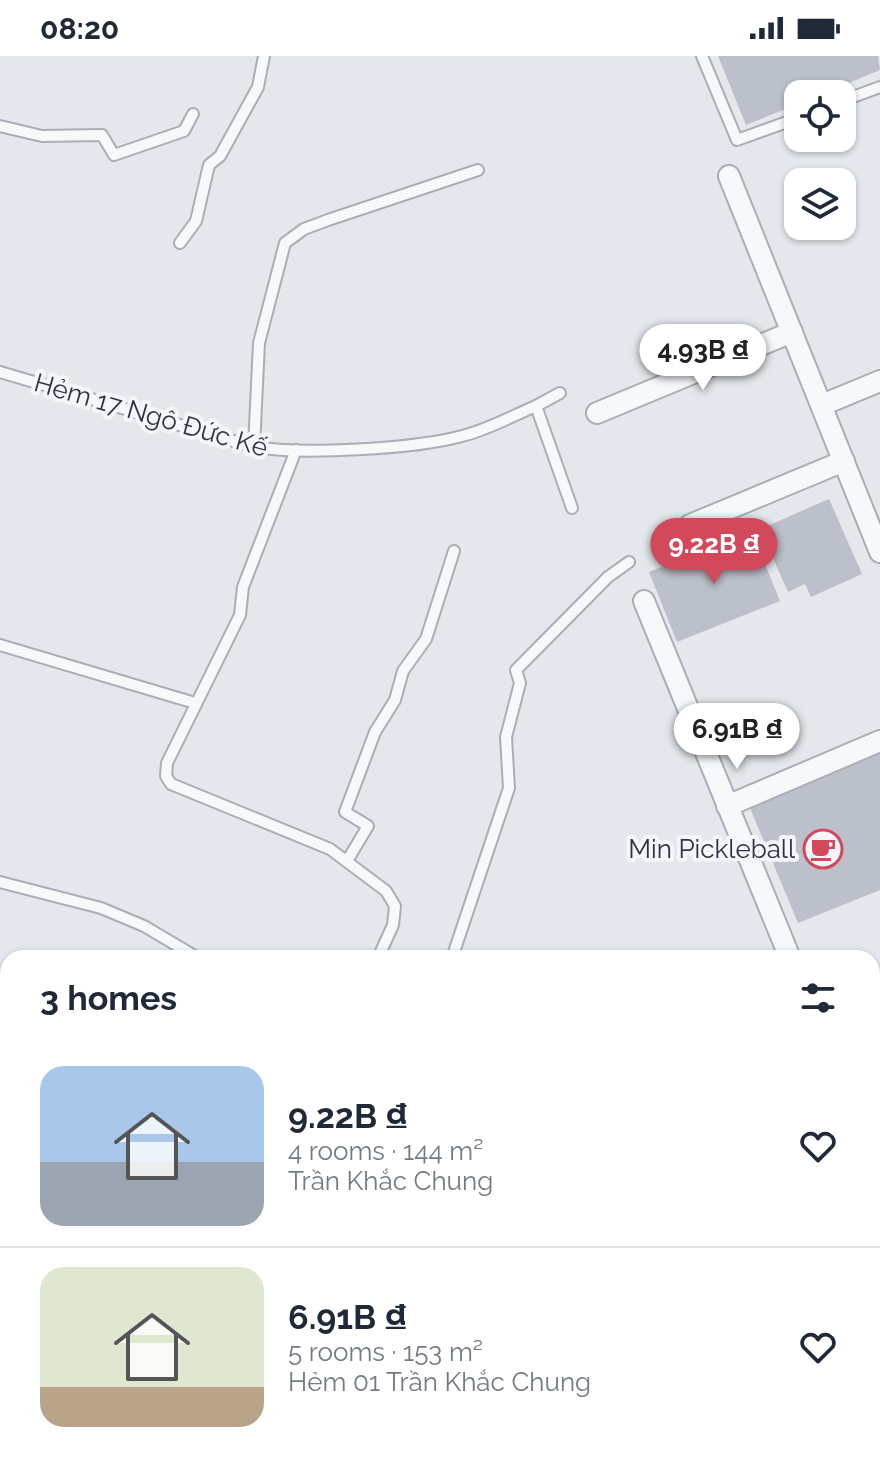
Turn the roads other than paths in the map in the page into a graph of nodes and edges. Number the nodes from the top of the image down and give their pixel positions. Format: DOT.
graph roads {
  1 [pos="264,56"];
  2 [pos="702,56"];
  3 [pos="880,87"];
  4 [pos="856,96"];
  5 [pos="193,114"];
  6 [pos="784,123"];
  7 [pos="0,126"];
  8 [pos="478,170"];
  9 [pos="729,176"];
  10 [pos="180,243"];
  11 [pos="792,332"];
  12 [pos="0,372"];
  13 [pos="880,381"];
  14 [pos="560,393"];
  15 [pos="822,405"];
  16 [pos="536,406"];
  17 [pos="597,413"];
  18 [pos="254,447"];
  19 [pos="296,450"];
  20 [pos="844,461"];
  21 [pos="572,508"];
  22 [pos="690,525"];
  23 [pos="454,551"];
  24 [pos="880,552"];
  25 [pos="629,562"];
  26 [pos="644,601"];
  27 [pos="0,645"];
  28 [pos="195,703"];
  29 [pos="880,741"];
  30 [pos="727,806"];
  31 [pos="347,861"];
  32 [pos="0,882"];
  33 [pos="183,950"];
  34 [pos="382,950"];
  35 [pos="455,950"];
  36 [pos="787,950"];
  1 -- 10 [label="lane"];
  2 -- 6 [label="lane"];
  3 -- 4 [label="lane"];
  5 -- 7 [label="lane"];
  8 -- 18 [label="lane"];
  9 -- 11 [label="street"];
  11 -- 15 [label="street"];
  11 -- 17 [label="street"];
  12 -- 18 [label="lane, Hẻm 17 Ngô Đức Kế"];
  13 -- 15 [label="street"];
  14 -- 16 [label="lane, Hẻm 17 Ngô Đức Kế"];
  15 -- 20 [label="street"];
  16 -- 19 [label="lane, Hẻm 17 Ngô Đức Kế"];
  16 -- 21 [label="lane"];
  18 -- 19 [label="lane, Hẻm 17 Ngô Đức Kế"];
  19 -- 28 [label="lane"];
  20 -- 22 [label="street"];
  20 -- 24 [label="street"];
  23 -- 31 [label="lane"];
  25 -- 35 [label="lane"];
  26 -- 30 [label="street"];
  27 -- 28 [label="lane"];
  28 -- 31 [label="lane"];
  29 -- 30 [label="street"];
  30 -- 36 [label="street"];
  31 -- 34 [label="lane"];
  32 -- 33 [label="lane"];
}
